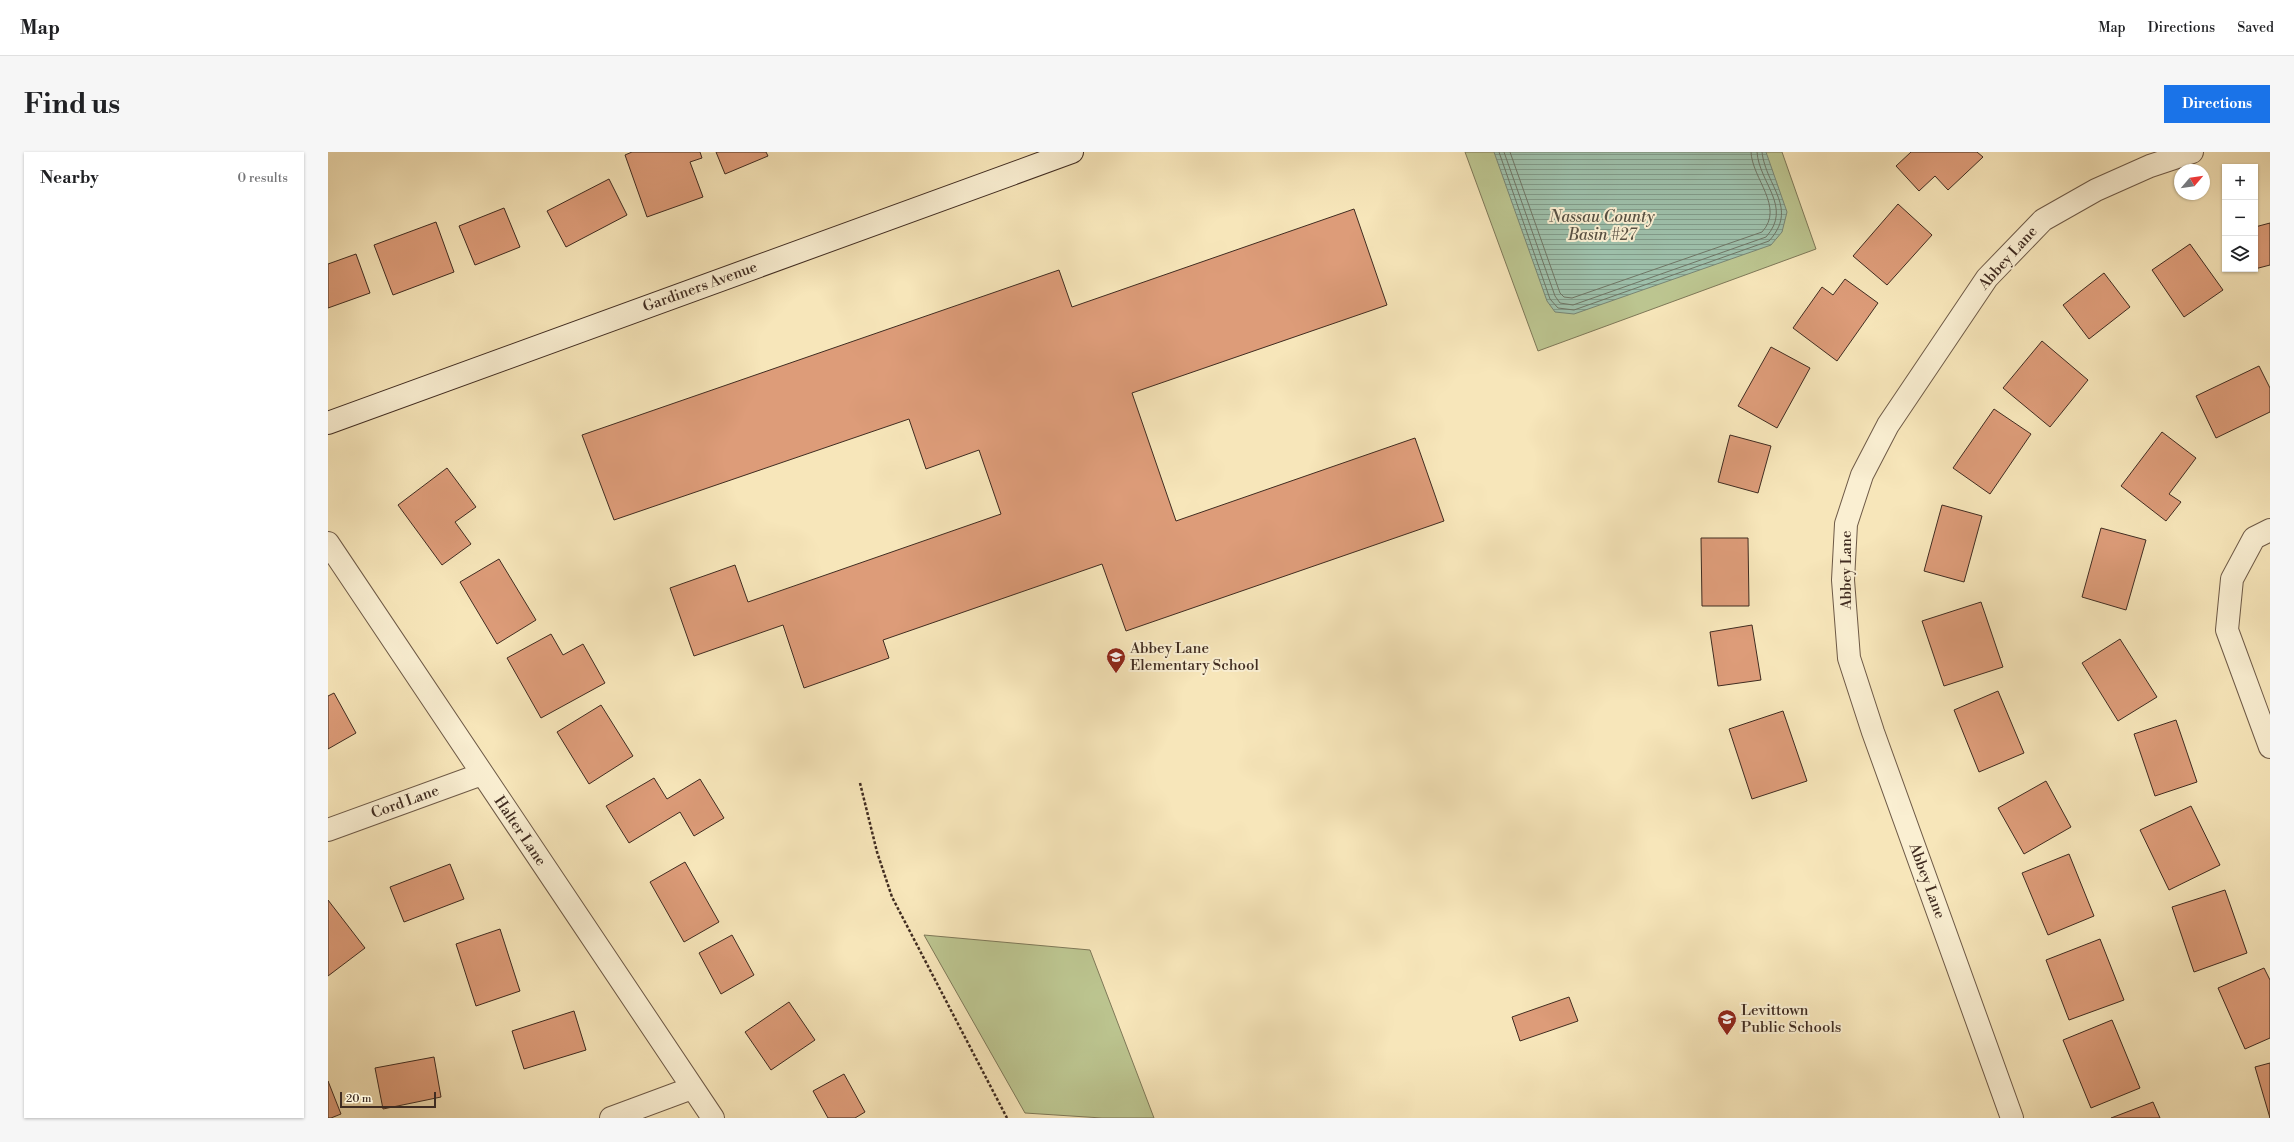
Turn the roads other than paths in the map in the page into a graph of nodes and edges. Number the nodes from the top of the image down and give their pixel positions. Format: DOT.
graph roads {
  1 [pos="1072,152"];
  2 [pos="2192,152"];
  3 [pos="2148,159"];
  4 [pos="328,423"];
  5 [pos="2270,530"];
  6 [pos="328,543"];
  7 [pos="2270,747"];
  8 [pos="482,774"];
  9 [pos="328,830"];
  10 [pos="692,1088"];
  11 [pos="611,1118"];
  12 [pos="713,1118"];
  13 [pos="2012,1118"];
  1 -- 4 [label="street, Gardiners Avenue"];
  2 -- 3 [label="street, Abbey Lane"];
  3 -- 13 [label="street, Abbey Lane"];
  5 -- 7 [label="street"];
  6 -- 8 [label="street, Halter Lane"];
  8 -- 9 [label="street, Cord Lane"];
  8 -- 10 [label="street, Halter Lane"];
  10 -- 11 [label="street"];
  10 -- 12 [label="street, Halter Lane"];
}
